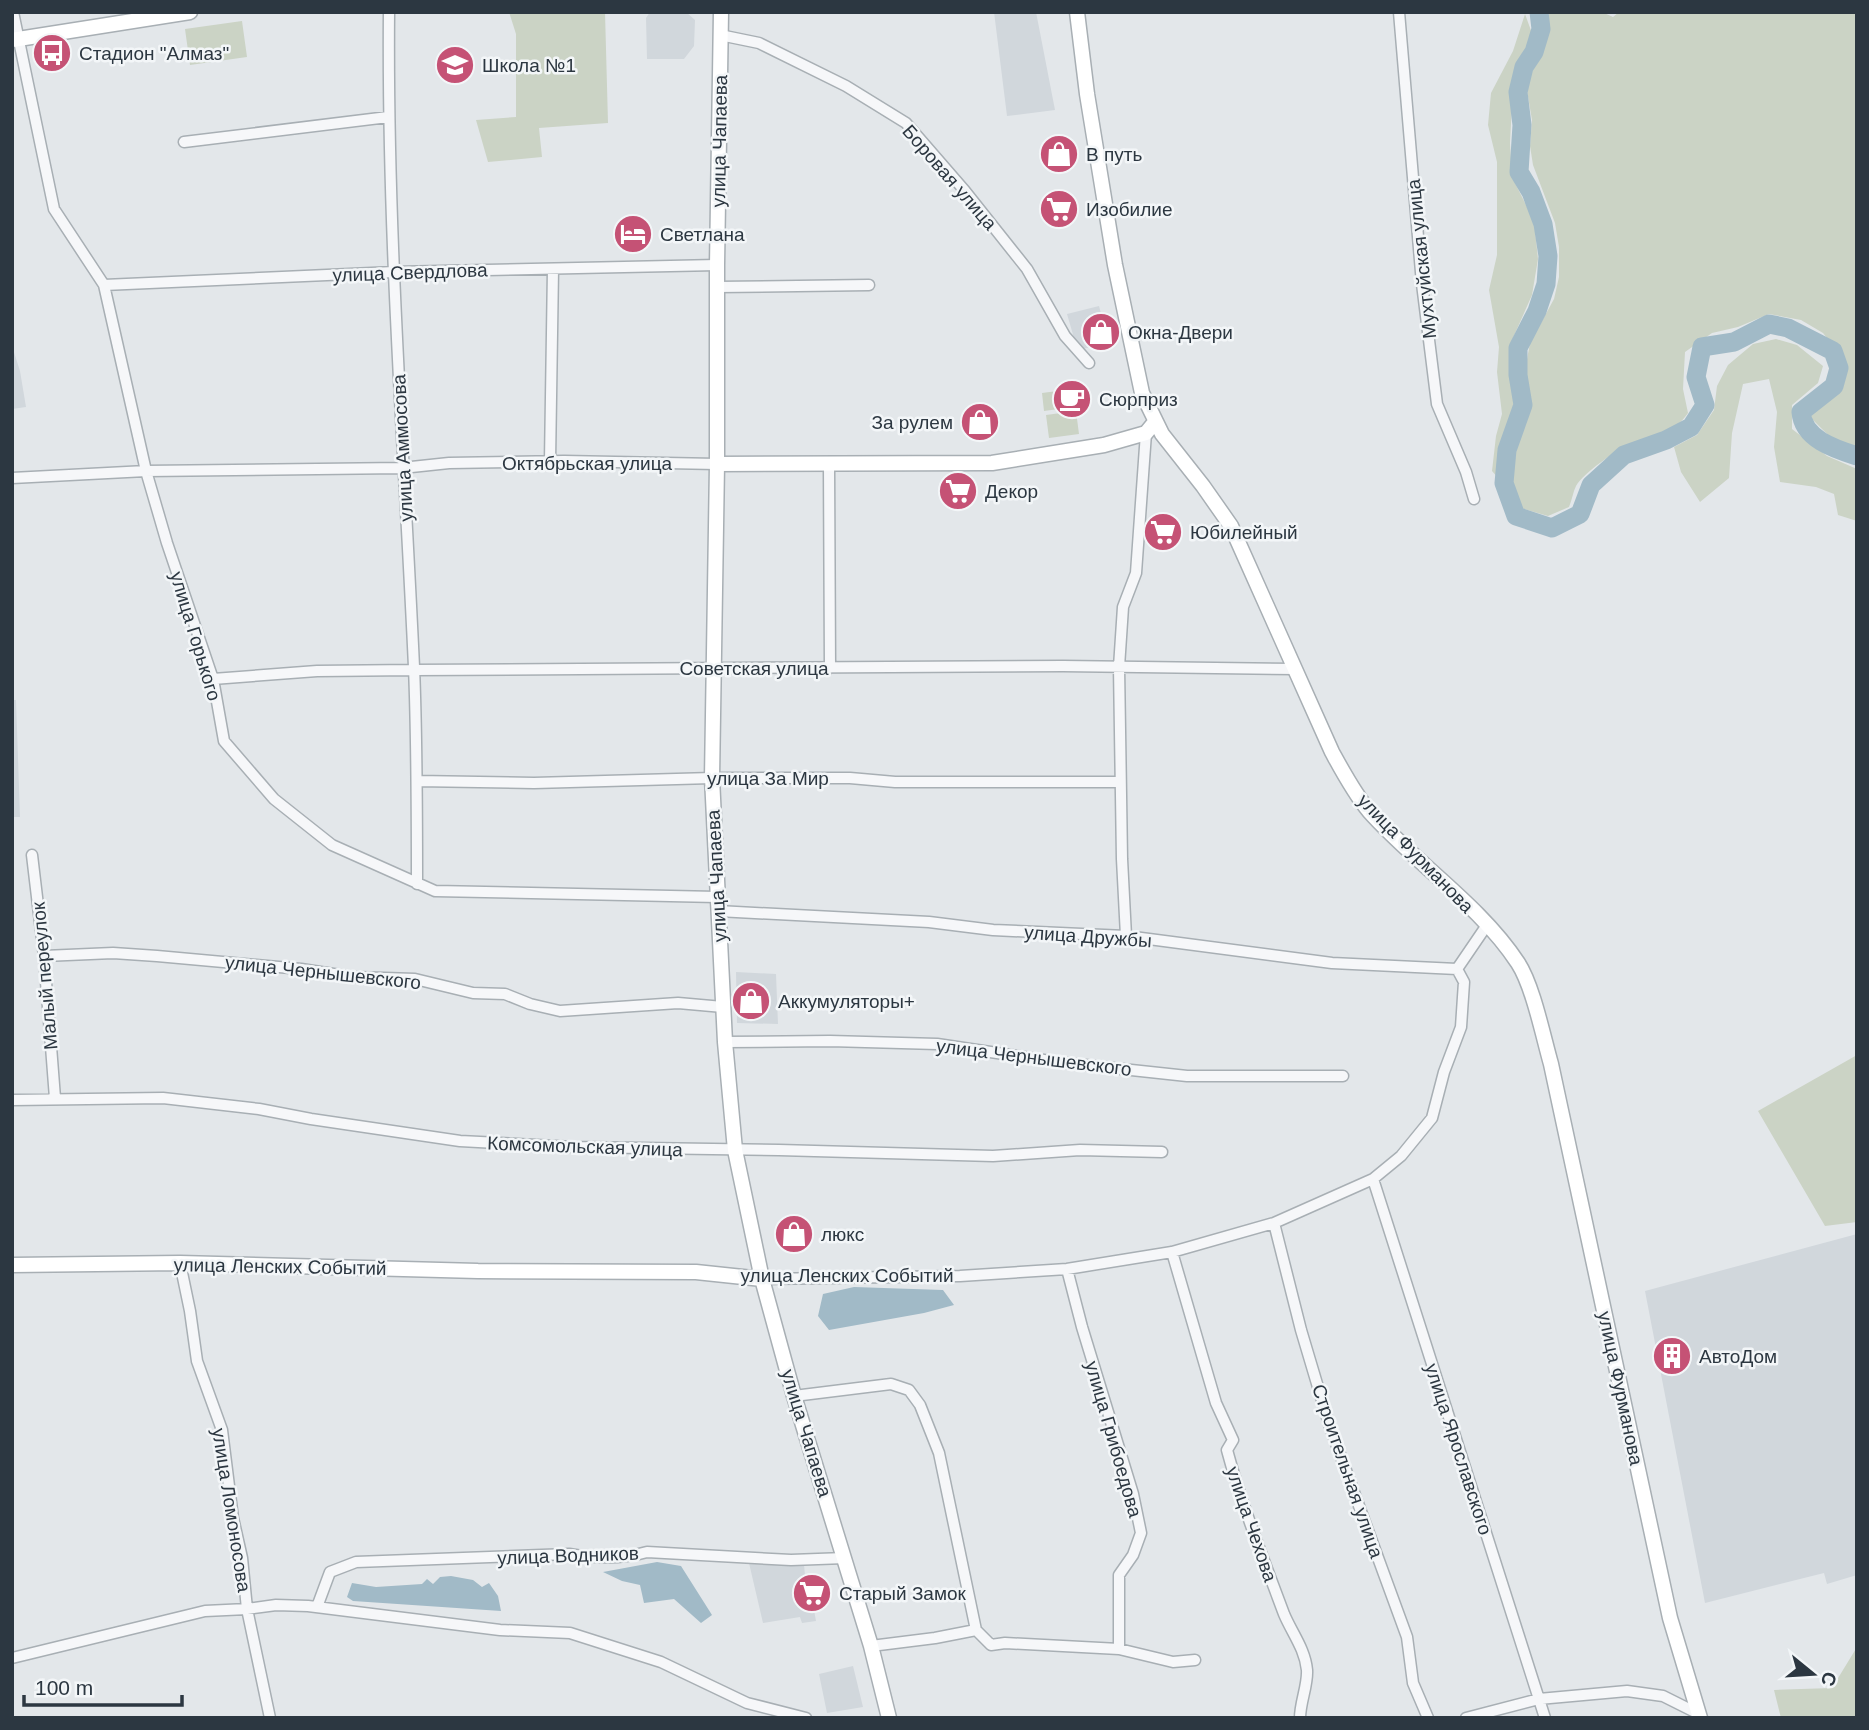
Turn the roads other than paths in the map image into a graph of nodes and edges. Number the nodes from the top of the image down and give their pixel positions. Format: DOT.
graph roads {
  1 [pos="13,12"];
  2 [pos="190,12"];
  3 [pos="389,12"];
  4 [pos="721,12"];
  5 [pos="1077,12"];
  6 [pos="1399,12"];
  7 [pos="720,35"];
  8 [pos="16,40"];
  9 [pos="388,117"];
  10 [pos="184,142"];
  11 [pos="717,265"];
  12 [pos="553,268"];
  13 [pos="394,272"];
  14 [pos="104,285"];
  15 [pos="869,285"];
  16 [pos="717,287"];
  17 [pos="1089,363"];
  18 [pos="1151,428"];
  19 [pos="550,461"];
  20 [pos="718,464"];
  21 [pos="829,465"];
  22 [pos="402,468"];
  23 [pos="146,471"];
  24 [pos="12,478"];
  25 [pos="1474,499"];
  26 [pos="1119,667"];
  27 [pos="713,668"];
  28 [pos="830,668"];
  29 [pos="1296,669"];
  30 [pos="414,670"];
  31 [pos="214,679"];
  32 [pos="712,778"];
  33 [pos="416,782"];
  34 [pos="1120,782"];
  35 [pos="32,855"];
  36 [pos="417,884"];
  37 [pos="717,904"];
  38 [pos="1487,925"];
  39 [pos="1126,936"];
  40 [pos="44,956"];
  41 [pos="1458,969"];
  42 [pos="723,1007"];
  43 [pos="725,1042"];
  44 [pos="1343,1076"];
  45 [pos="55,1098"];
  46 [pos="12,1100"];
  47 [pos="735,1150"];
  48 [pos="1161,1152"];
  49 [pos="1373,1179"];
  50 [pos="1274,1223"];
  51 [pos="1172,1252"];
  52 [pos="180,1263"];
  53 [pos="12,1265"];
  54 [pos="1067,1269"];
  55 [pos="762,1279"];
  56 [pos="794,1396"];
  57 [pos="845,1558"];
  58 [pos="317,1607"];
  59 [pos="247,1609"];
  60 [pos="976,1630"];
  61 [pos="871,1646"];
  62 [pos="1119,1649"];
  63 [pos="12,1658"];
  64 [pos="1195,1660"];
  65 [pos="1539,1699"];
  66 [pos="1699,1715"];
  67 [pos="270,1718"];
  68 [pos="806,1718"];
  69 [pos="889,1718"];
  70 [pos="1300,1718"];
  71 [pos="1428,1718"];
  72 [pos="1466,1718"];
  73 [pos="1545,1718"];
  1 -- 8 [label="street, улица Горького"];
  2 -- 8 [label="main road"];
  3 -- 9 [label="street, улица Аммосова"];
  4 -- 7 [label="main road, улица Чапаева"];
  5 -- 18 [label="main road, улица Фурманова"];
  6 -- 25 [label="street, Мухтуйская улица"];
  7 -- 11 [label="main road, улица Чапаева"];
  7 -- 17 [label="street, Боровая улица"];
  8 -- 14 [label="street, улица Горького"];
  9 -- 10 [label="street"];
  9 -- 13 [label="street, улица Аммосова"];
  11 -- 12 [label="street, улица Свердлова"];
  11 -- 16 [label="main road, улица Чапаева"];
  12 -- 13 [label="street, улица Свердлова"];
  12 -- 19 [label="street"];
  13 -- 14 [label="street, улица Свердлова"];
  13 -- 22 [label="street, улица Аммосова"];
  14 -- 23 [label="street, улица Горького"];
  15 -- 16 [label="street"];
  16 -- 20 [label="main road, улица Чапаева"];
  18 -- 21 [label="main road, Октябрьская улица"];
  18 -- 26 [label="street"];
  18 -- 29 [label="main road, улица Фурманова"];
  19 -- 20 [label="street, Октябрьская улица"];
  19 -- 22 [label="street, Октябрьская улица"];
  20 -- 21 [label="main road, Октябрьская улица"];
  20 -- 27 [label="main road, улица Чапаева"];
  21 -- 28 [label="street"];
  22 -- 23 [label="street, Октябрьская улица"];
  22 -- 30 [label="street, улица Аммосова"];
  23 -- 24 [label="street, Октябрьская улица"];
  23 -- 31 [label="street, улица Горького"];
  26 -- 28 [label="street, Советская улица"];
  26 -- 29 [label="street, Советская улица"];
  26 -- 34 [label="street"];
  27 -- 28 [label="street, Советская улица"];
  27 -- 30 [label="street, Советская улица"];
  27 -- 32 [label="main road, улица Чапаева"];
  29 -- 38 [label="main road, улица Фурманова"];
  30 -- 31 [label="street, Советская улица"];
  30 -- 33 [label="street, улица Аммосова"];
  31 -- 36 [label="street, улица Горького"];
  32 -- 33 [label="street, улица За Мир"];
  32 -- 34 [label="street, улица За Мир"];
  32 -- 37 [label="main road, улица Чапаева"];
  33 -- 36 [label="street, улица Аммосова"];
  34 -- 39 [label="street"];
  35 -- 40 [label="street, Малый переулок"];
  36 -- 37 [label="street, улица Горького"];
  37 -- 39 [label="street, улица Дружбы"];
  37 -- 42 [label="main road, улица Чапаева"];
  38 -- 41 [label="street"];
  38 -- 66 [label="main road, улица Фурманова"];
  39 -- 41 [label="street, улица Дружбы"];
  40 -- 42 [label="street, улица Чернышевского"];
  40 -- 45 [label="street, Малый переулок"];
  41 -- 49 [label="street, улица Ленских Событий"];
  42 -- 43 [label="main road, улица Чапаева"];
  43 -- 44 [label="street, улица Чернышевского"];
  43 -- 47 [label="main road, улица Чапаева"];
  45 -- 46 [label="street, Комсомольская улица"];
  45 -- 47 [label="street, Комсомольская улица"];
  47 -- 48 [label="street, Комсомольская улица"];
  47 -- 55 [label="main road, улица Чапаева"];
  49 -- 50 [label="street, улица Ленских Событий"];
  49 -- 65 [label="street, улица Ярославского"];
  50 -- 51 [label="street, улица Ленских Событий"];
  50 -- 71 [label="street, Строительная улица"];
  51 -- 54 [label="street, улица Ленских Событий"];
  51 -- 70 [label="street, улица Чехова"];
  52 -- 53 [label="main road, улица Ленских Событий"];
  52 -- 55 [label="main road, улица Ленских Событий"];
  52 -- 59 [label="street, улица Ломоносова"];
  54 -- 55 [label="street, улица Ленских Событий"];
  54 -- 62 [label="street, улица Грибоедова"];
  55 -- 56 [label="main road, улица Чапаева"];
  56 -- 57 [label="main road, улица Чапаева"];
  56 -- 60 [label="street"];
  57 -- 58 [label="street, улица Водников"];
  57 -- 61 [label="main road, улица Чапаева"];
  58 -- 59 [label="street"];
  58 -- 68 [label="street"];
  59 -- 63 [label="street"];
  59 -- 67 [label="street, улица Ломоносова"];
  60 -- 61 [label="street"];
  60 -- 62 [label="street"];
  61 -- 69 [label="main road, улица Чапаева"];
  62 -- 64 [label="street"];
  65 -- 66 [label="street"];
  65 -- 72 [label="street"];
  65 -- 73 [label="street, улица Ярославского"];
}
